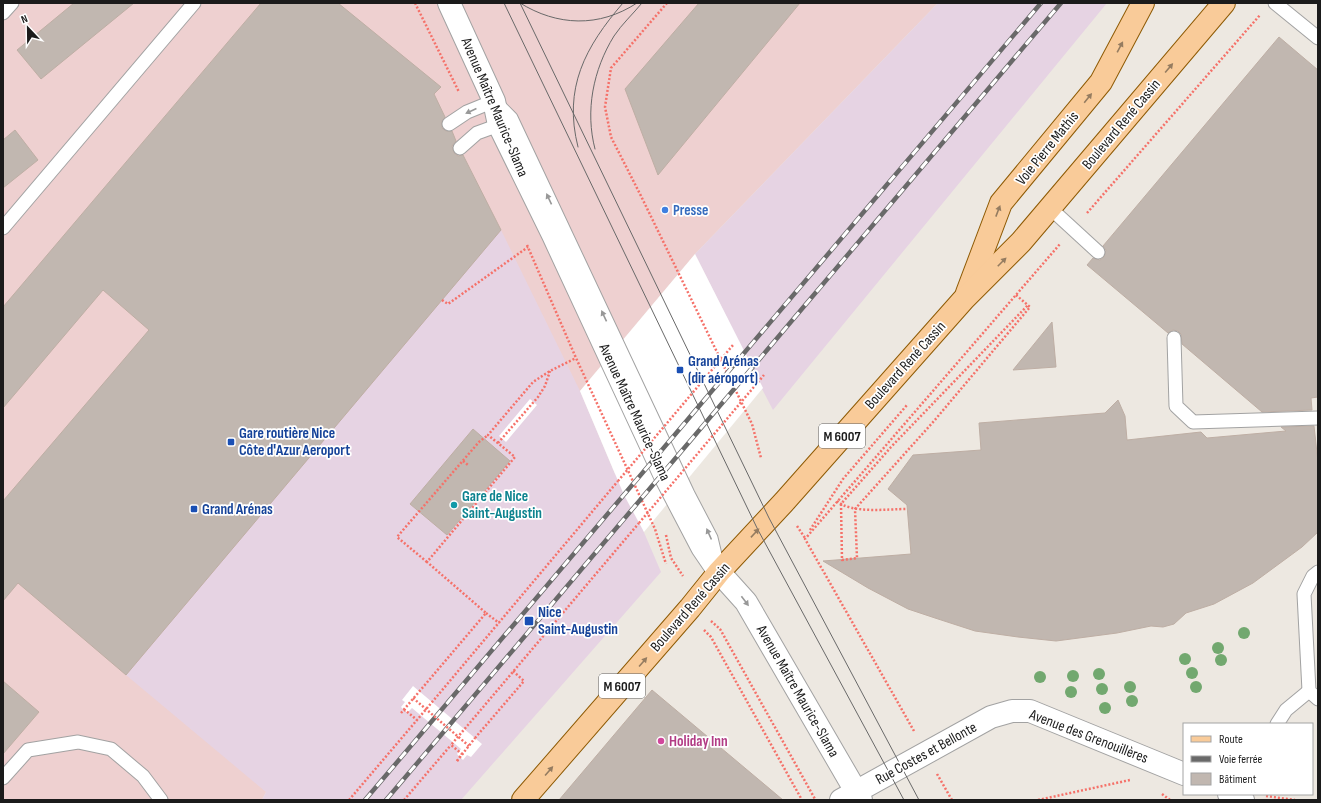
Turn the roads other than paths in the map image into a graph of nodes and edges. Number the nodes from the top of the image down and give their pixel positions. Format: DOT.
graph roads {
  1 [pos="12,3"];
  2 [pos="194,3"];
  3 [pos="449,3"];
  4 [pos="1143,3"];
  5 [pos="1224,3"];
  6 [pos="1275,3"];
  7 [pos="3,14"];
  8 [pos="1318,38"];
  9 [pos="494,101"];
  10 [pos="449,124"];
  11 [pos="499,125"];
  12 [pos="460,148"];
  13 [pos="1050,208"];
  14 [pos="3,228"];
  15 [pos="1098,252"];
  16 [pos="964,299"];
  17 [pos="1174,338"];
  18 [pos="1318,418"];
  19 [pos="719,572"];
  20 [pos="1318,572"];
  21 [pos="1314,695"];
  22 [pos="991,717"];
  23 [pos="1278,723"];
  24 [pos="1183,774"];
  25 [pos="3,778"];
  26 [pos="1237,795"];
  27 [pos="853,797"];
  28 [pos="1252,797"];
  29 [pos="161,800"];
  30 [pos="523,800"];
  1 -- 7 [label="lane"];
  2 -- 14 [label="lane"];
  3 -- 9 [label="street, Avenue Maître Maurice-Slama"];
  16 -- 4 [label="main road, Voie Pierre Mathis, one-way"];
  13 -- 5 [label="main road, Boulevard René Cassin, one-way"];
  6 -- 8 [label="lane"];
  9 -- 10 [label="lane, one-way"];
  9 -- 11 [label="street, Avenue Maître Maurice-Slama"];
  19 -- 9 [label="lane, one-way"];
  11 -- 12 [label="lane"];
  11 -- 19 [label="street, Avenue Maître Maurice-Slama"];
  13 -- 15 [label="lane"];
  16 -- 13 [label="main road, Boulevard René Cassin, one-way"];
  19 -- 16 [label="main road, Boulevard René Cassin / M 6007, one-way"];
  17 -- 18 [label="lane"];
  19 -- 27 [label="street, Avenue Maître Maurice-Slama, one-way"];
  30 -- 19 [label="main road, Boulevard René Cassin / M 6007, one-way"];
  20 -- 21 [label="lane"];
  21 -- 23 [label="lane"];
  22 -- 24 [label="street, Avenue des Grenouillères"];
  22 -- 27 [label="street, Rue Costes et Bellonte"];
  25 -- 29 [label="lane"];
  26 -- 28 [label="street"];
}
